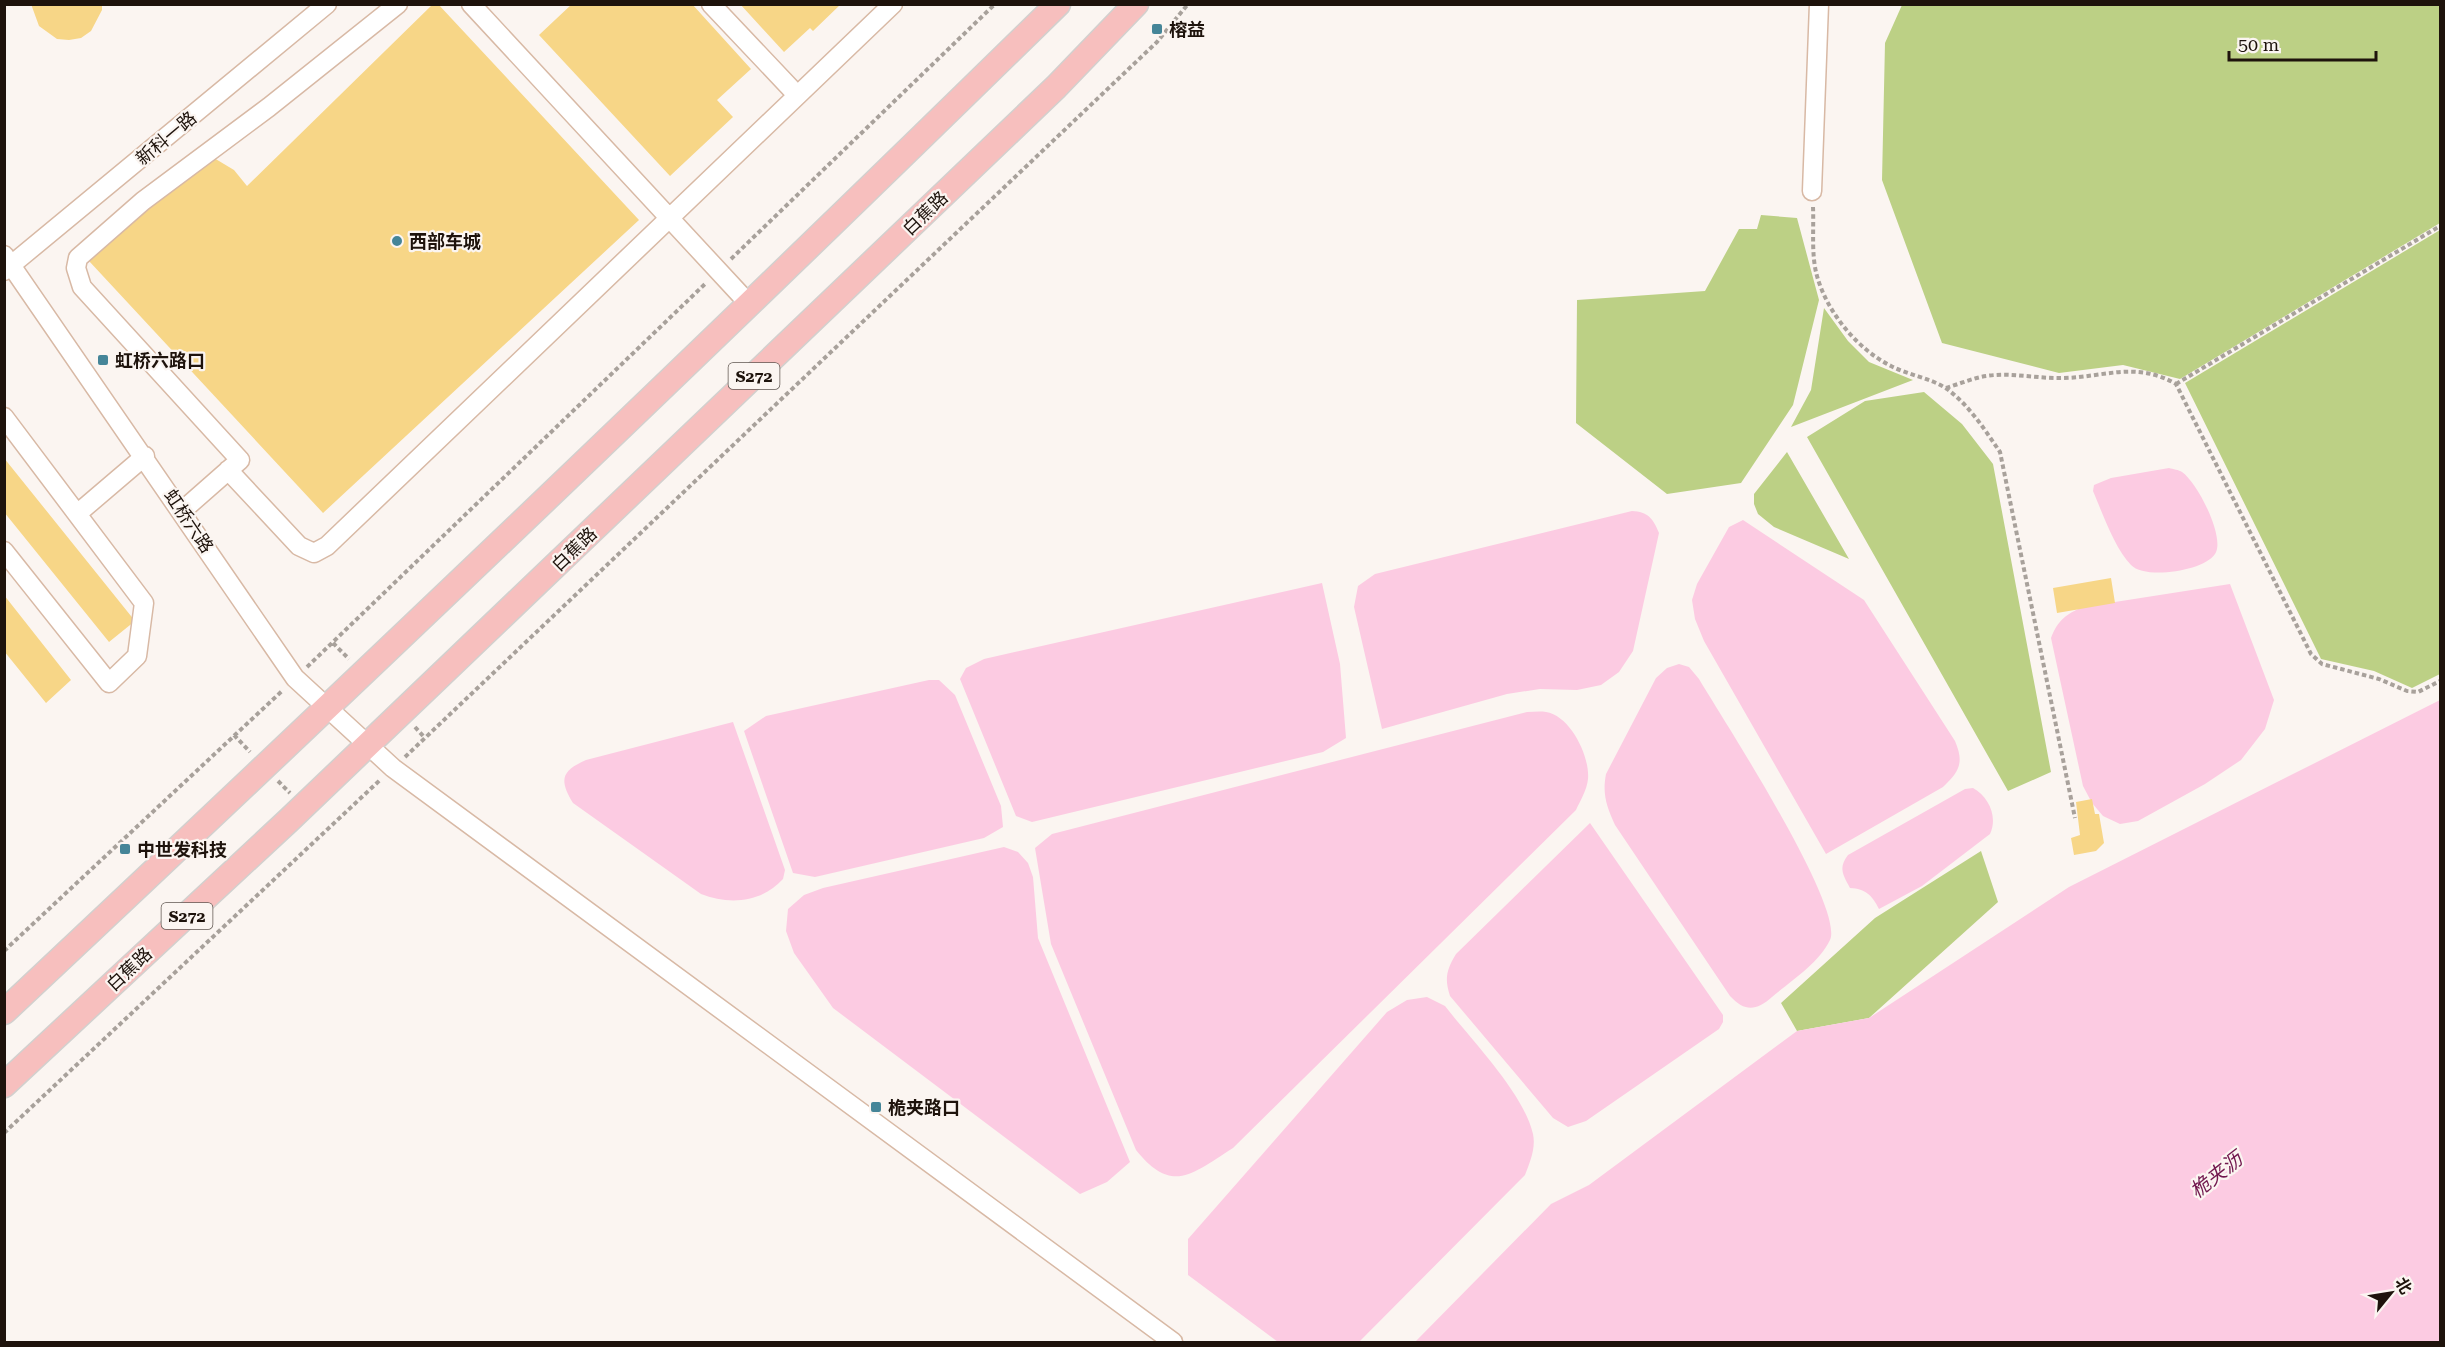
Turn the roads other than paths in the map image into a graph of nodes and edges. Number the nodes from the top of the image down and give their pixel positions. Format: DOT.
graph roads {
  1 [pos="327,4"];
  2 [pos="398,4"];
  3 [pos="471,4"];
  4 [pos="711,4"];
  5 [pos="893,4"];
  6 [pos="1058,4"];
  7 [pos="1136,4"];
  8 [pos="1819,4"];
  9 [pos="797,96"];
  10 [pos="1812,191"];
  11 [pos="670,217"];
  12 [pos="7,264"];
  13 [pos="750,305"];
  14 [pos="4,417"];
  15 [pos="145,456"];
  16 [pos="228,470"];
  17 [pos="182,511"];
  18 [pos="77,514"];
  19 [pos="4,551"];
  20 [pos="328,708"];
  21 [pos="368,745"];
  22 [pos="4,1012"];
  23 [pos="4,1086"];
  24 [pos="1173,1342"];
  1 -- 12 [label="street, 新科一路"];
  2 -- 16 [label="street"];
  3 -- 11 [label="street"];
  4 -- 9 [label="street"];
  5 -- 9 [label="street"];
  6 -- 13 [label="main road, S272"];
  7 -- 21 [label="main road, 白蕉路 / S272"];
  8 -- 10 [label="street"];
  9 -- 11 [label="street"];
  11 -- 13 [label="street"];
  11 -- 16 [label="street"];
  12 -- 15 [label="street, 虹桥六路"];
  13 -- 20 [label="main road, S272"];
  14 -- 18 [label="street"];
  15 -- 17 [label="street, 虹桥六路"];
  15 -- 18 [label="street"];
  16 -- 17 [label="street"];
  17 -- 20 [label="street, 虹桥六路"];
  18 -- 19 [label="street"];
  20 -- 21 [label="street, 虹桥六路"];
  20 -- 22 [label="main road, S272"];
  21 -- 23 [label="main road, 白蕉路 / S272"];
  21 -- 24 [label="street, 虹桥六路"];
}
